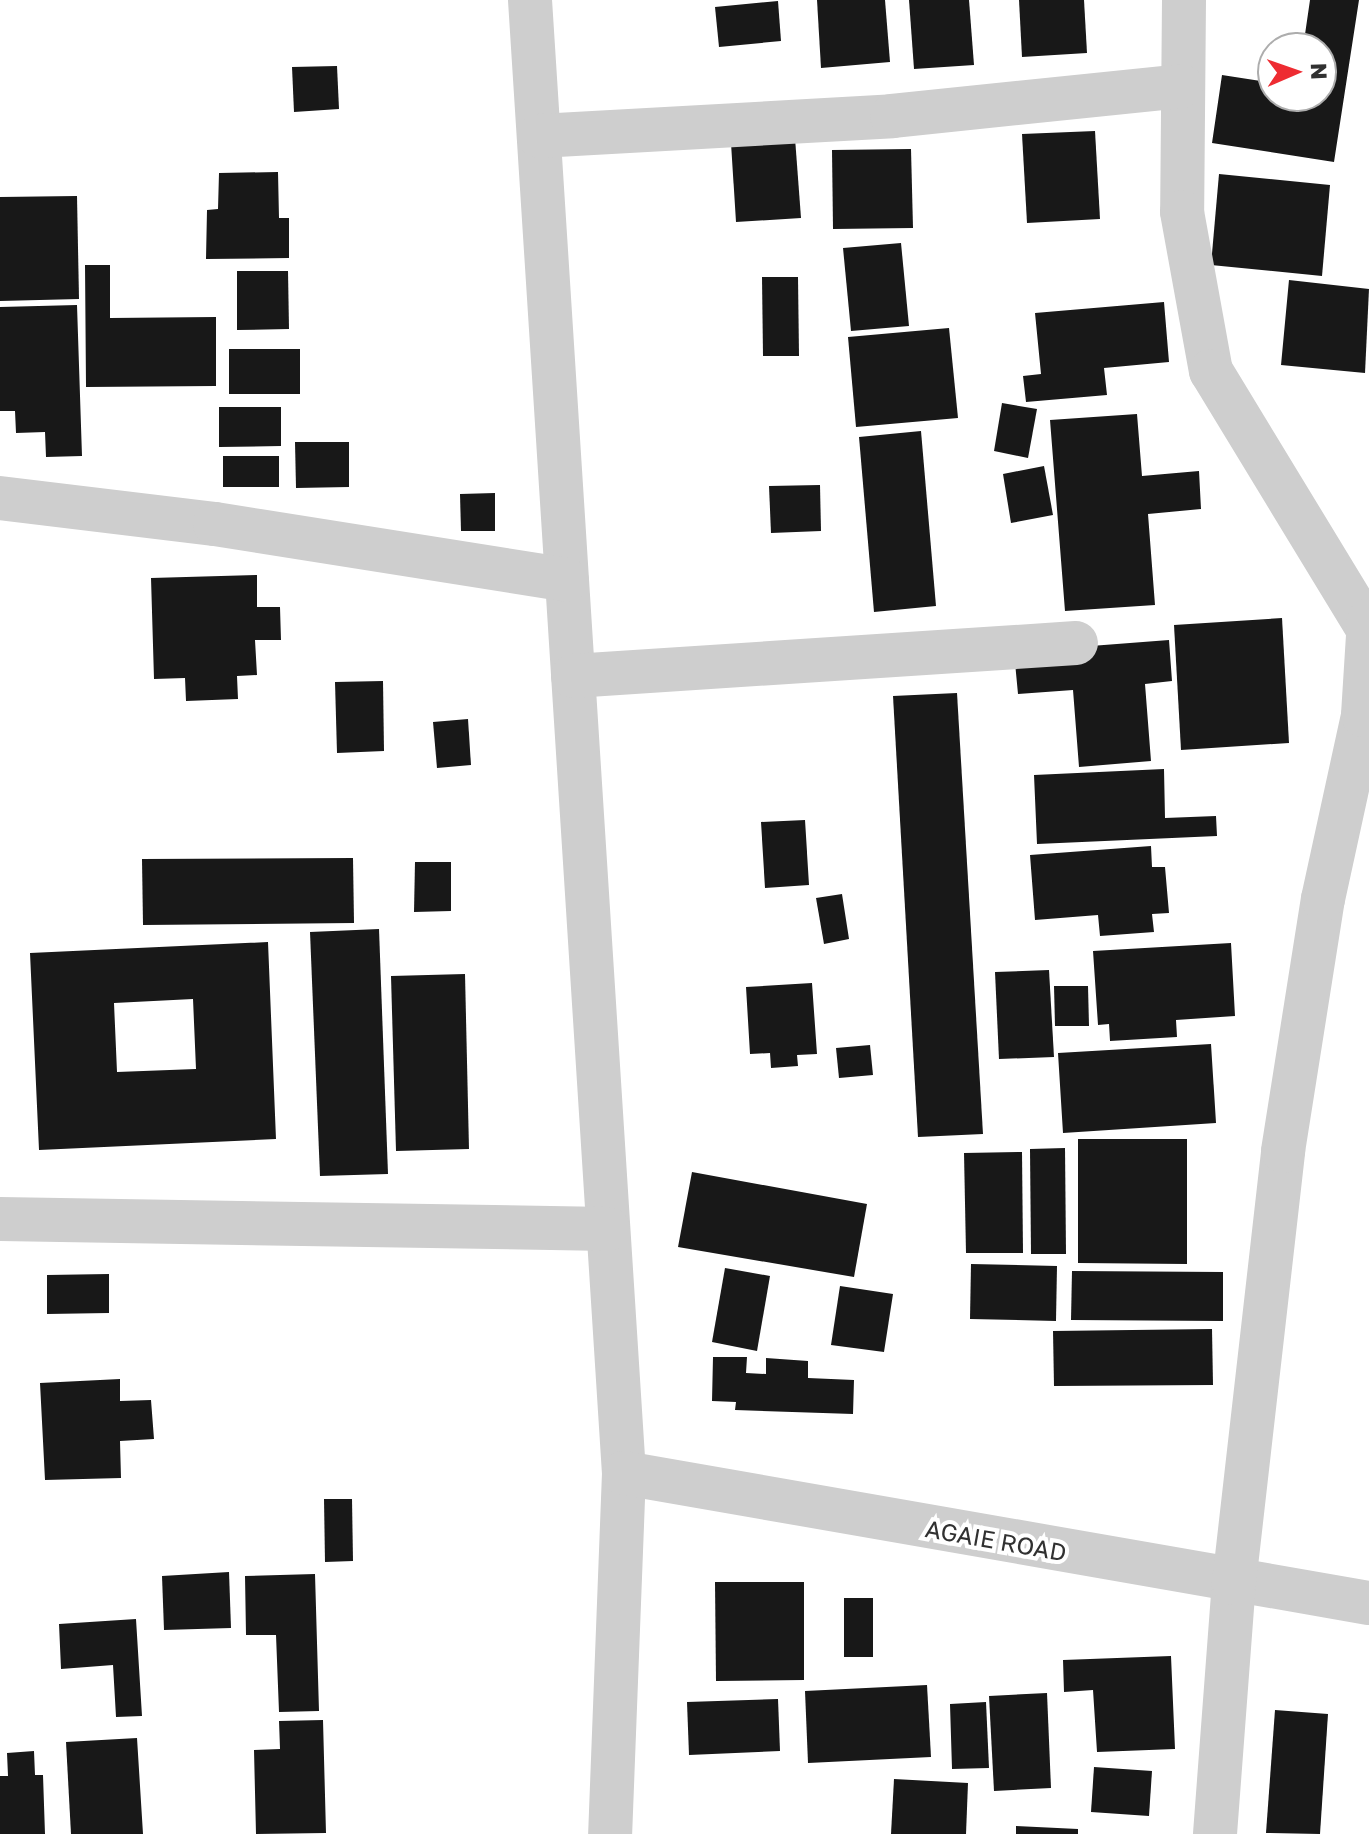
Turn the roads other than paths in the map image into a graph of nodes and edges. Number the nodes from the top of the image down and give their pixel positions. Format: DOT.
graph roads {
  1 [pos="530,0"];
  2 [pos="1184,0"];
  3 [pos="1181,86"];
  4 [pos="539,136"];
  5 [pos="0,498"];
  6 [pos="567,580"];
  7 [pos="1367,623"];
  8 [pos="1076,643"];
  9 [pos="573,676"];
  10 [pos="0,1219"];
  11 [pos="608,1229"];
  12 [pos="624,1473"];
  13 [pos="1234,1583"];
  14 [pos="1369,1603"];
  15 [pos="610,1834"];
  16 [pos="1215,1834"];
  1 -- 4 [label="street"];
  2 -- 3 [label="street"];
  3 -- 4 [label="street"];
  3 -- 7 [label="street"];
  4 -- 6 [label="street"];
  5 -- 6 [label="street"];
  6 -- 9 [label="street"];
  7 -- 13 [label="street"];
  8 -- 9 [label="street"];
  9 -- 11 [label="street"];
  10 -- 11 [label="street"];
  11 -- 12 [label="street"];
  12 -- 13 [label="street, AGAIE ROAD"];
  12 -- 15 [label="street"];
  13 -- 14 [label="street, AGAIE ROAD"];
  13 -- 16 [label="street"];
}
